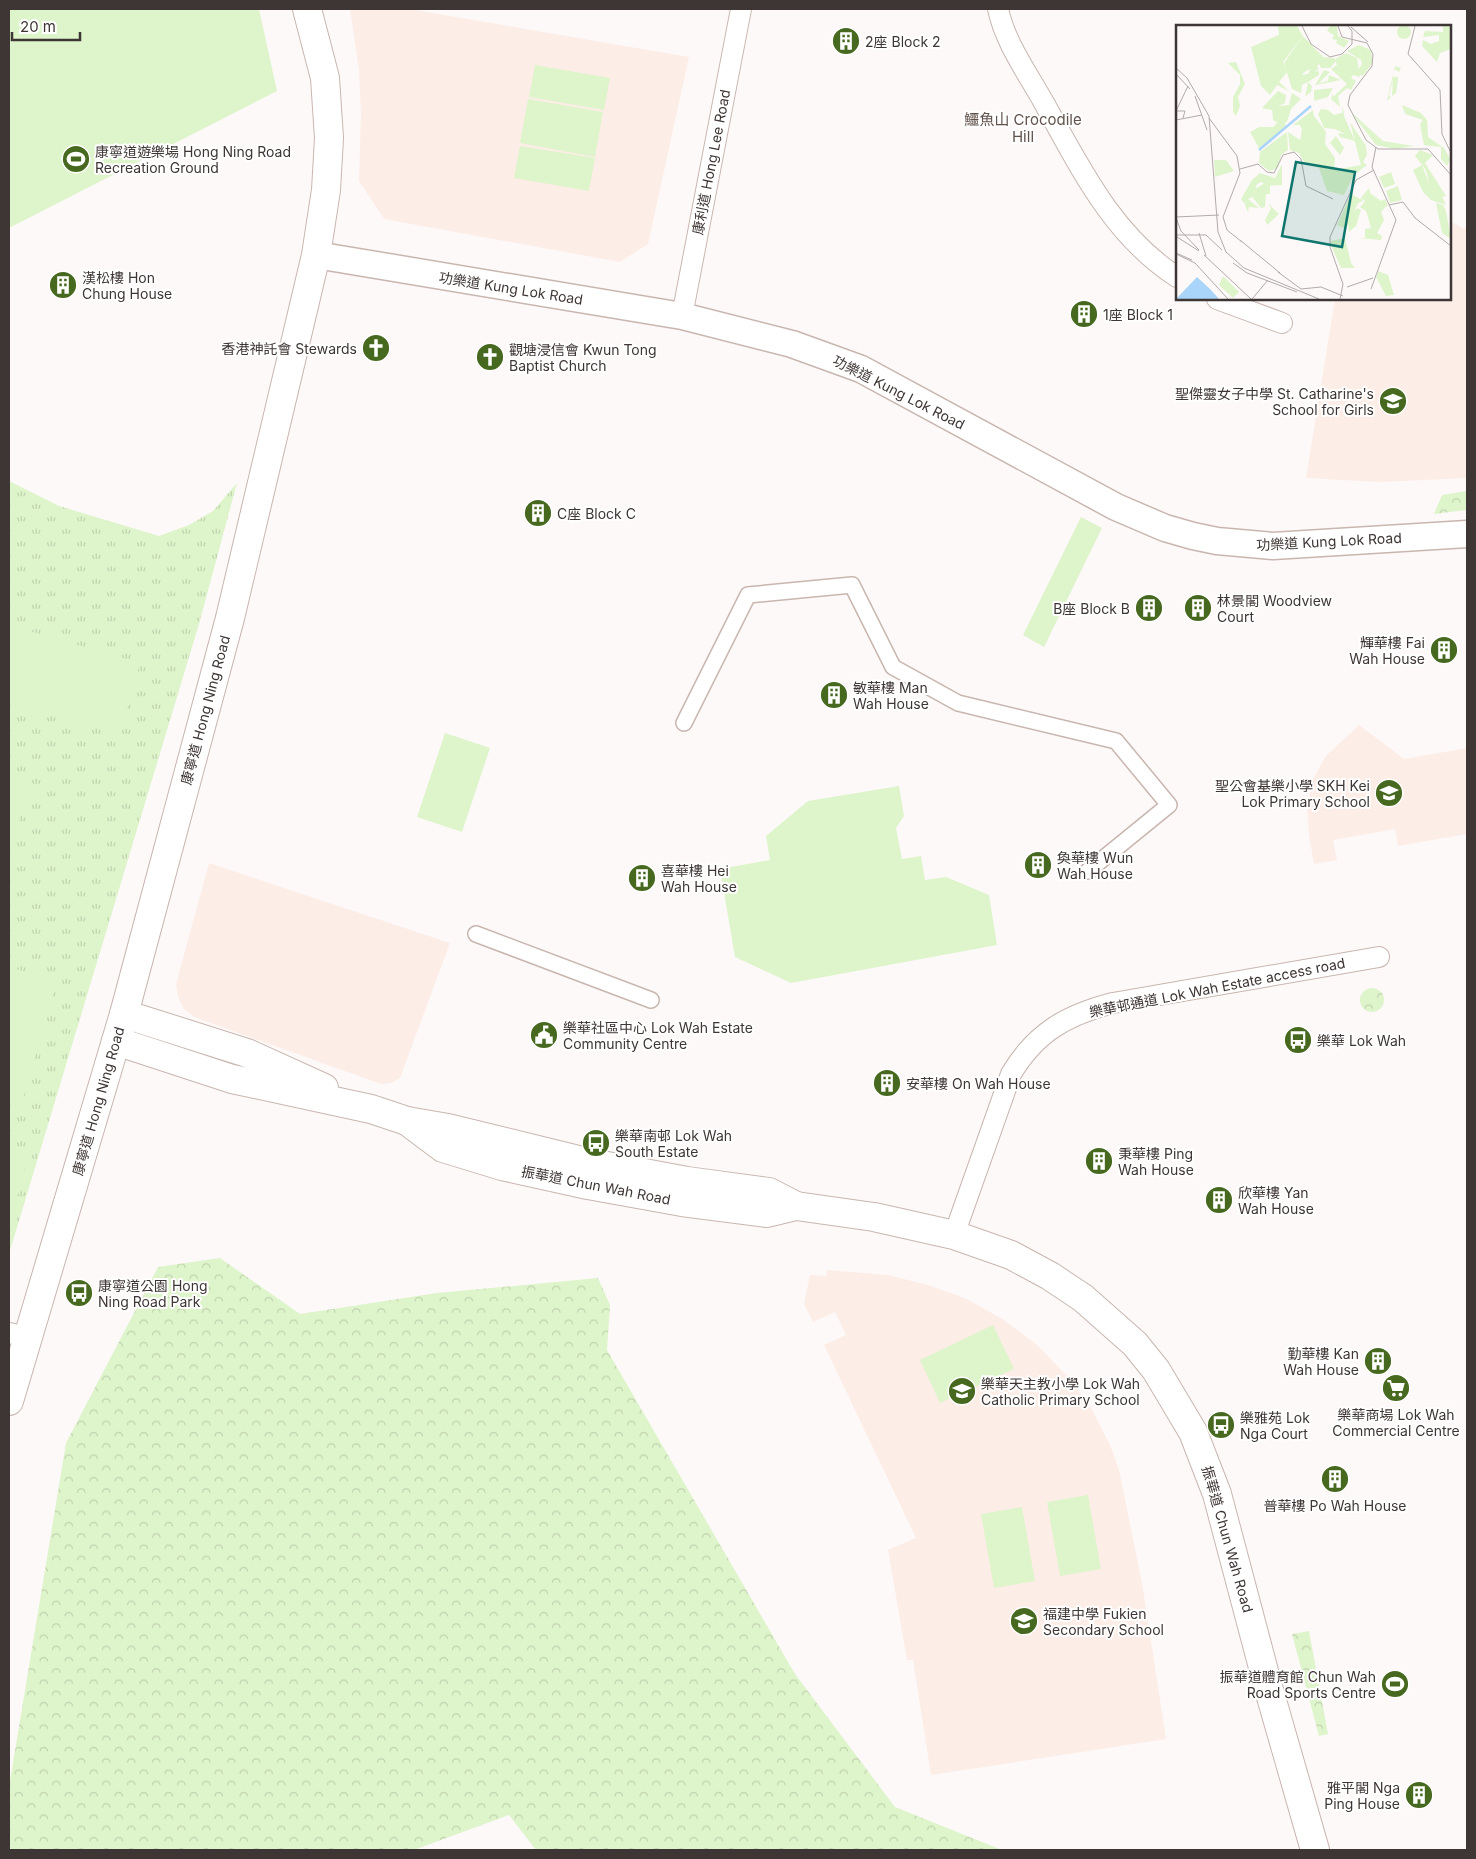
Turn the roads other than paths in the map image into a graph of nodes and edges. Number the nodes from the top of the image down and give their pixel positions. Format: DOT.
graph roads {
  1 [pos="307,9"];
  2 [pos="741,9"];
  3 [pos="998,9"];
  4 [pos="316,255"];
  5 [pos="1176,277"];
  6 [pos="1220,300"];
  7 [pos="682,316"];
  8 [pos="1282,323"];
  9 [pos="1467,534"];
  10 [pos="684,723"];
  11 [pos="1088,871"];
  12 [pos="476,934"];
  13 [pos="1379,957"];
  14 [pos="651,1000"];
  15 [pos="124,1014"];
  16 [pos="116,1042"];
  17 [pos="371,1109"];
  18 [pos="954,1235"];
  19 [pos="18,1334"];
  20 [pos="9,1401"];
  21 [pos="1315,1850"];
  1 -- 4 [label="main road, 康寧道 Hong Ning Road"];
  2 -- 7 [label="street, 康利道 Hong Lee Road"];
  3 -- 5 [label="street"];
  4 -- 7 [label="street, 功樂道 Kung Lok Road"];
  4 -- 15 [label="main road, 康寧道 Hong Ning Road"];
  6 -- 8 [label="street"];
  7 -- 9 [label="street, 功樂道 Kung Lok Road"];
  10 -- 11 [label="street"];
  12 -- 14 [label="street"];
  13 -- 18 [label="street, 樂華邨通道 Lok Wah Estate access road"];
  15 -- 16 [label="main road, 康寧道 Hong Ning Road"];
  15 -- 17 [label="main road, 振華道 Chun Wah Road"];
  16 -- 17 [label="main road, 振華道 Chun Wah Road"];
  16 -- 19 [label="main road, 康寧道 Hong Ning Road"];
  17 -- 18 [label="main road, 振華道 Chun Wah Road"];
  18 -- 21 [label="main road, 振華道 Chun Wah Road"];
  19 -- 20 [label="main road, 康寧道 Hong Ning Road"];
}
